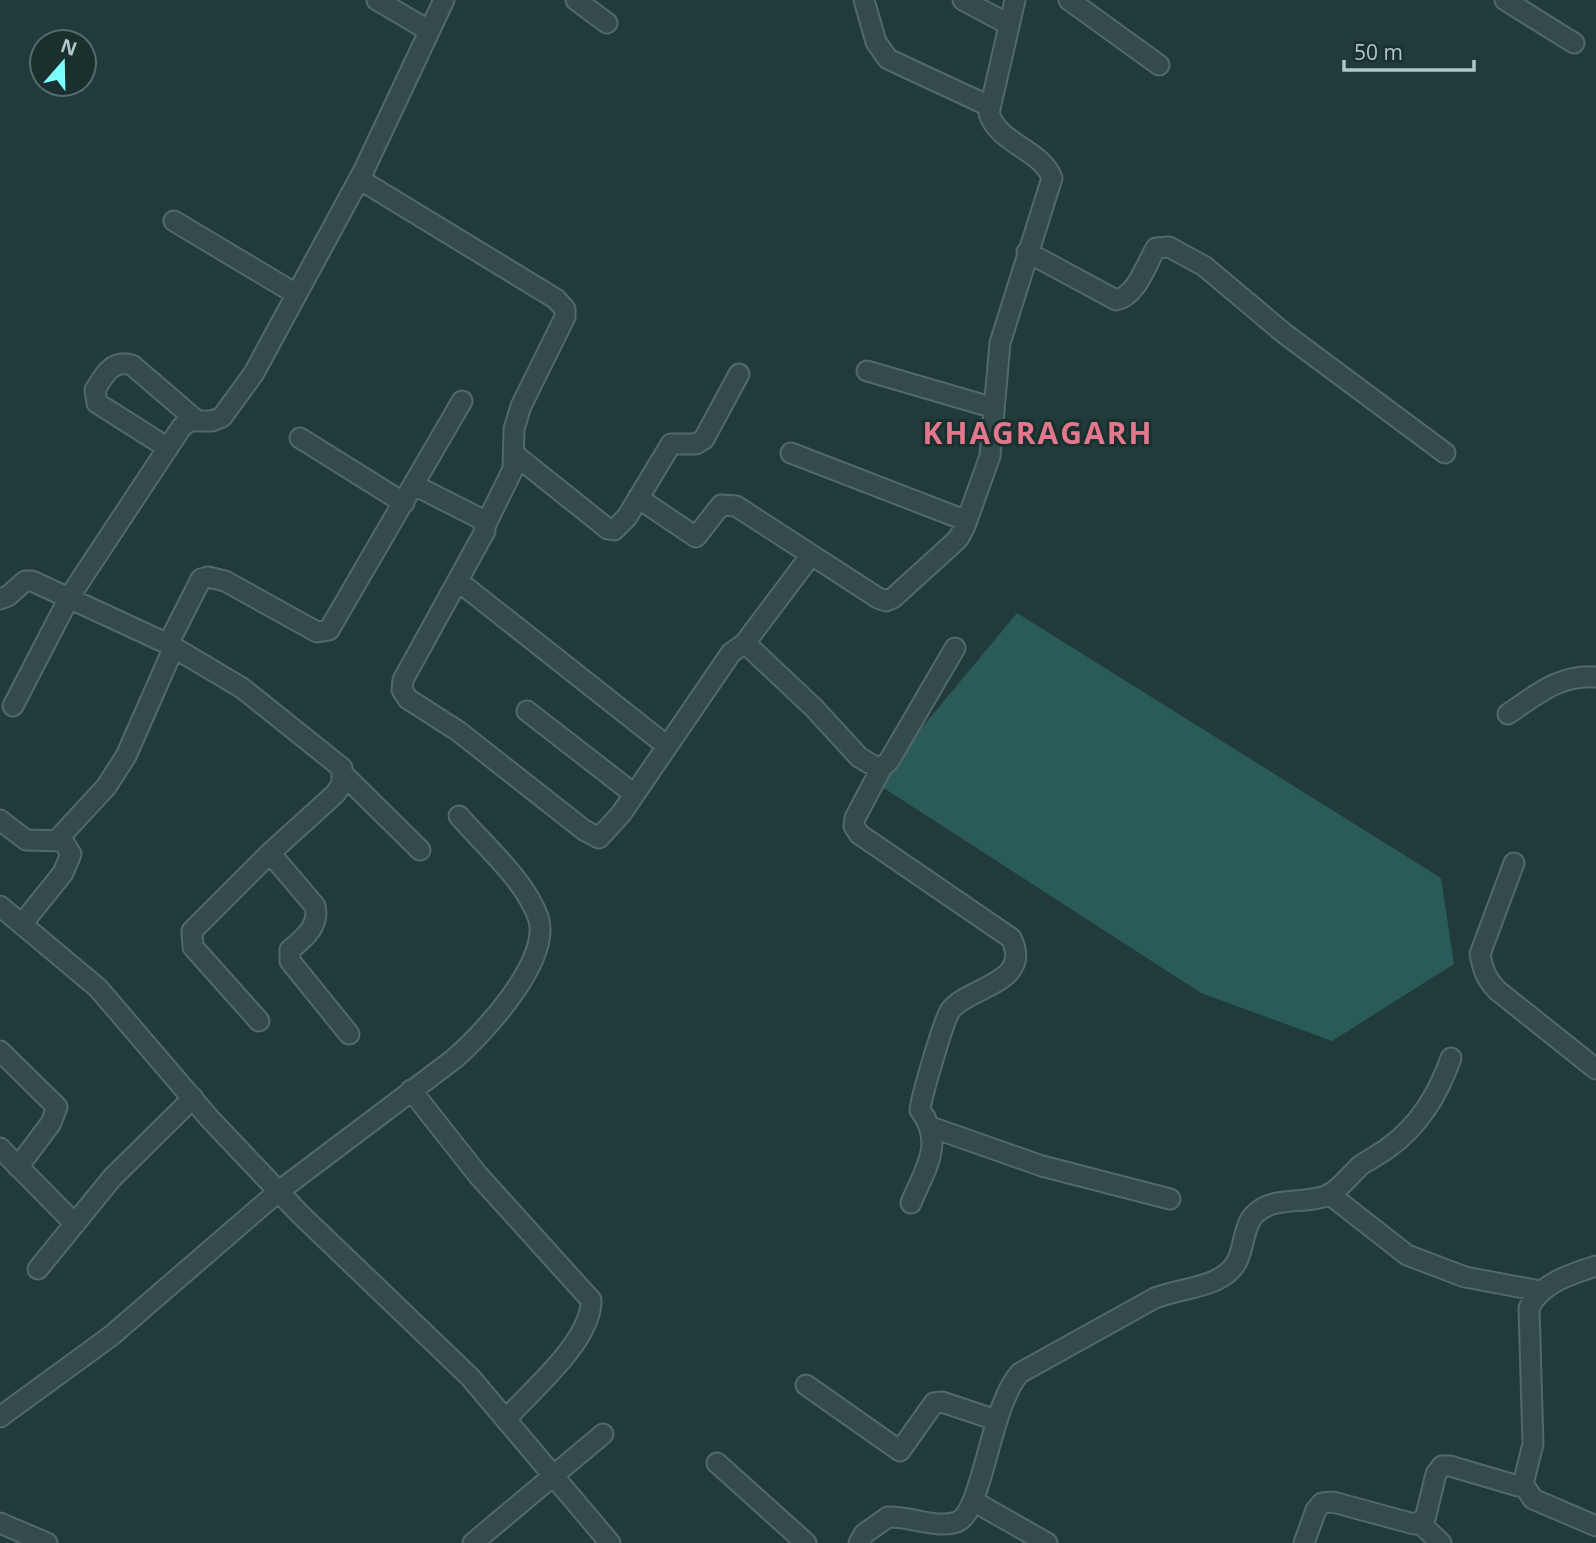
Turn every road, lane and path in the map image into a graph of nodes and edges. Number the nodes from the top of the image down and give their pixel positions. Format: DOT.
graph roads {
  1 [pos="377,0"];
  2 [pos="444,0"];
  3 [pos="576,0"];
  4 [pos="864,0"];
  5 [pos="963,0"];
  6 [pos="1015,0"];
  7 [pos="1069,0"];
  8 [pos="1505,0"];
  9 [pos="607,23"];
  10 [pos="1008,24"];
  11 [pos="428,30"];
  12 [pos="1574,43"];
  13 [pos="1158,65"];
  14 [pos="989,106"];
  15 [pos="359,180"];
  16 [pos="174,221"];
  17 [pos="1027,252"];
  18 [pos="296,294"];
  19 [pos="867,371"];
  20 [pos="738,374"];
  21 [pos="462,401"];
  22 [pos="994,408"];
  23 [pos="196,420"];
  24 [pos="300,438"];
  25 [pos="168,448"];
  26 [pos="791,453"];
  27 [pos="1445,453"];
  28 [pos="514,454"];
  29 [pos="414,485"];
  30 [pos="638,498"];
  31 [pos="404,503"];
  32 [pos="967,521"];
  33 [pos="485,524"];
  34 [pos="811,555"];
  35 [pos="458,581"];
  36 [pos="69,596"];
  37 [pos="0,599"];
  38 [pos="745,643"];
  39 [pos="171,645"];
  40 [pos="955,648"];
  41 [pos="1596,677"];
  42 [pos="13,706"];
  43 [pos="527,711"];
  44 [pos="1508,714"];
  45 [pos="667,746"];
  46 [pos="882,767"];
  47 [pos="344,775"];
  48 [pos="634,794"];
  49 [pos="459,816"];
  50 [pos="0,820"];
  51 [pos="58,839"];
  52 [pos="420,850"];
  53 [pos="270,853"];
  54 [pos="1514,863"];
  55 [pos="0,906"];
  56 [pos="22,924"];
  57 [pos="258,1021"];
  58 [pos="349,1034"];
  59 [pos="0,1051"];
  60 [pos="1451,1058"];
  61 [pos="1596,1069"];
  62 [pos="411,1090"];
  63 [pos="193,1098"];
  64 [pos="931,1127"];
  65 [pos="0,1149"];
  66 [pos="18,1167"];
  67 [pos="279,1191"];
  68 [pos="1329,1194"];
  69 [pos="1170,1199"];
  70 [pos="911,1203"];
  71 [pos="75,1224"];
  72 [pos="1596,1266"];
  73 [pos="38,1269"];
  74 [pos="1540,1291"];
  75 [pos="806,1385"];
  76 [pos="0,1417"];
  77 [pos="507,1418"];
  78 [pos="996,1420"];
  79 [pos="603,1434"];
  80 [pos="717,1462"];
  81 [pos="555,1475"];
  82 [pos="1523,1484"];
  83 [pos="975,1502"];
  84 [pos="0,1523"];
  85 [pos="1421,1524"];
  86 [pos="1596,1526"];
  87 [pos="47,1543"];
  88 [pos="473,1543"];
  89 [pos="610,1543"];
  90 [pos="806,1543"];
  91 [pos="859,1543"];
  92 [pos="1047,1543"];
  93 [pos="1304,1543"];
  94 [pos="1441,1543"];
  1 -- 11 [label="street"];
  2 -- 11 [label="street"];
  3 -- 9 [label="street"];
  4 -- 14 [label="street"];
  5 -- 10 [label="street"];
  6 -- 10 [label="street"];
  7 -- 13 [label="street"];
  8 -- 12 [label="street"];
  10 -- 14 [label="street"];
  11 -- 15 [label="street"];
  14 -- 17 [label="street"];
  15 -- 18 [label="street"];
  15 -- 28 [label="street"];
  16 -- 18 [label="street"];
  17 -- 22 [label="street"];
  17 -- 27 [label="street"];
  18 -- 23 [label="street"];
  19 -- 22 [label="street"];
  20 -- 30 [label="street"];
  21 -- 29 [label="street"];
  22 -- 32 [label="street"];
  23 -- 25 [label="street"];
  23 -- 25 [label="street"];
  24 -- 31 [label="street"];
  25 -- 36 [label="street"];
  26 -- 32 [label="street"];
  28 -- 30 [label="street"];
  28 -- 33 [label="street"];
  29 -- 31 [label="street"];
  29 -- 33 [label="street"];
  30 -- 34 [label="street"];
  31 -- 39 [label="street"];
  32 -- 34 [label="street"];
  33 -- 35 [label="street"];
  34 -- 38 [label="street"];
  35 -- 45 [label="street"];
  35 -- 48 [label="street"];
  36 -- 37 [label="street"];
  36 -- 39 [label="street"];
  36 -- 42 [label="street"];
  38 -- 45 [label="street"];
  38 -- 46 [label="street"];
  39 -- 47 [label="street"];
  39 -- 51 [label="street"];
  40 -- 46 [label="street"];
  41 -- 44 [label="street"];
  43 -- 48 [label="street"];
  45 -- 48 [label="street"];
  46 -- 64 [label="street"];
  47 -- 52 [label="street"];
  47 -- 53 [label="street"];
  49 -- 62 [label="street"];
  50 -- 51 [label="street"];
  51 -- 56 [label="street"];
  53 -- 57 [label="street"];
  53 -- 58 [label="street"];
  54 -- 61 [label="street"];
  55 -- 56 [label="street"];
  56 -- 63 [label="street"];
  59 -- 66 [label="street"];
  60 -- 68 [label="street"];
  62 -- 67 [label="street"];
  62 -- 77 [label="street"];
  63 -- 67 [label="street"];
  63 -- 71 [label="street"];
  64 -- 69 [label="street"];
  64 -- 70 [label="street"];
  65 -- 66 [label="street"];
  66 -- 71 [label="street"];
  67 -- 76 [label="street"];
  67 -- 77 [label="street"];
  68 -- 74 [label="street"];
  68 -- 78 [label="street"];
  71 -- 73 [label="street"];
  72 -- 74 [label="street"];
  74 -- 82 [label="street"];
  75 -- 78 [label="street"];
  77 -- 81 [label="street"];
  78 -- 83 [label="street"];
  79 -- 81 [label="street"];
  80 -- 90 [label="street"];
  81 -- 88 [label="street"];
  81 -- 89 [label="street"];
  82 -- 85 [label="street"];
  82 -- 86 [label="street"];
  83 -- 91 [label="street"];
  83 -- 92 [label="street"];
  84 -- 87 [label="street"];
  85 -- 93 [label="street"];
  85 -- 94 [label="street"];
}
